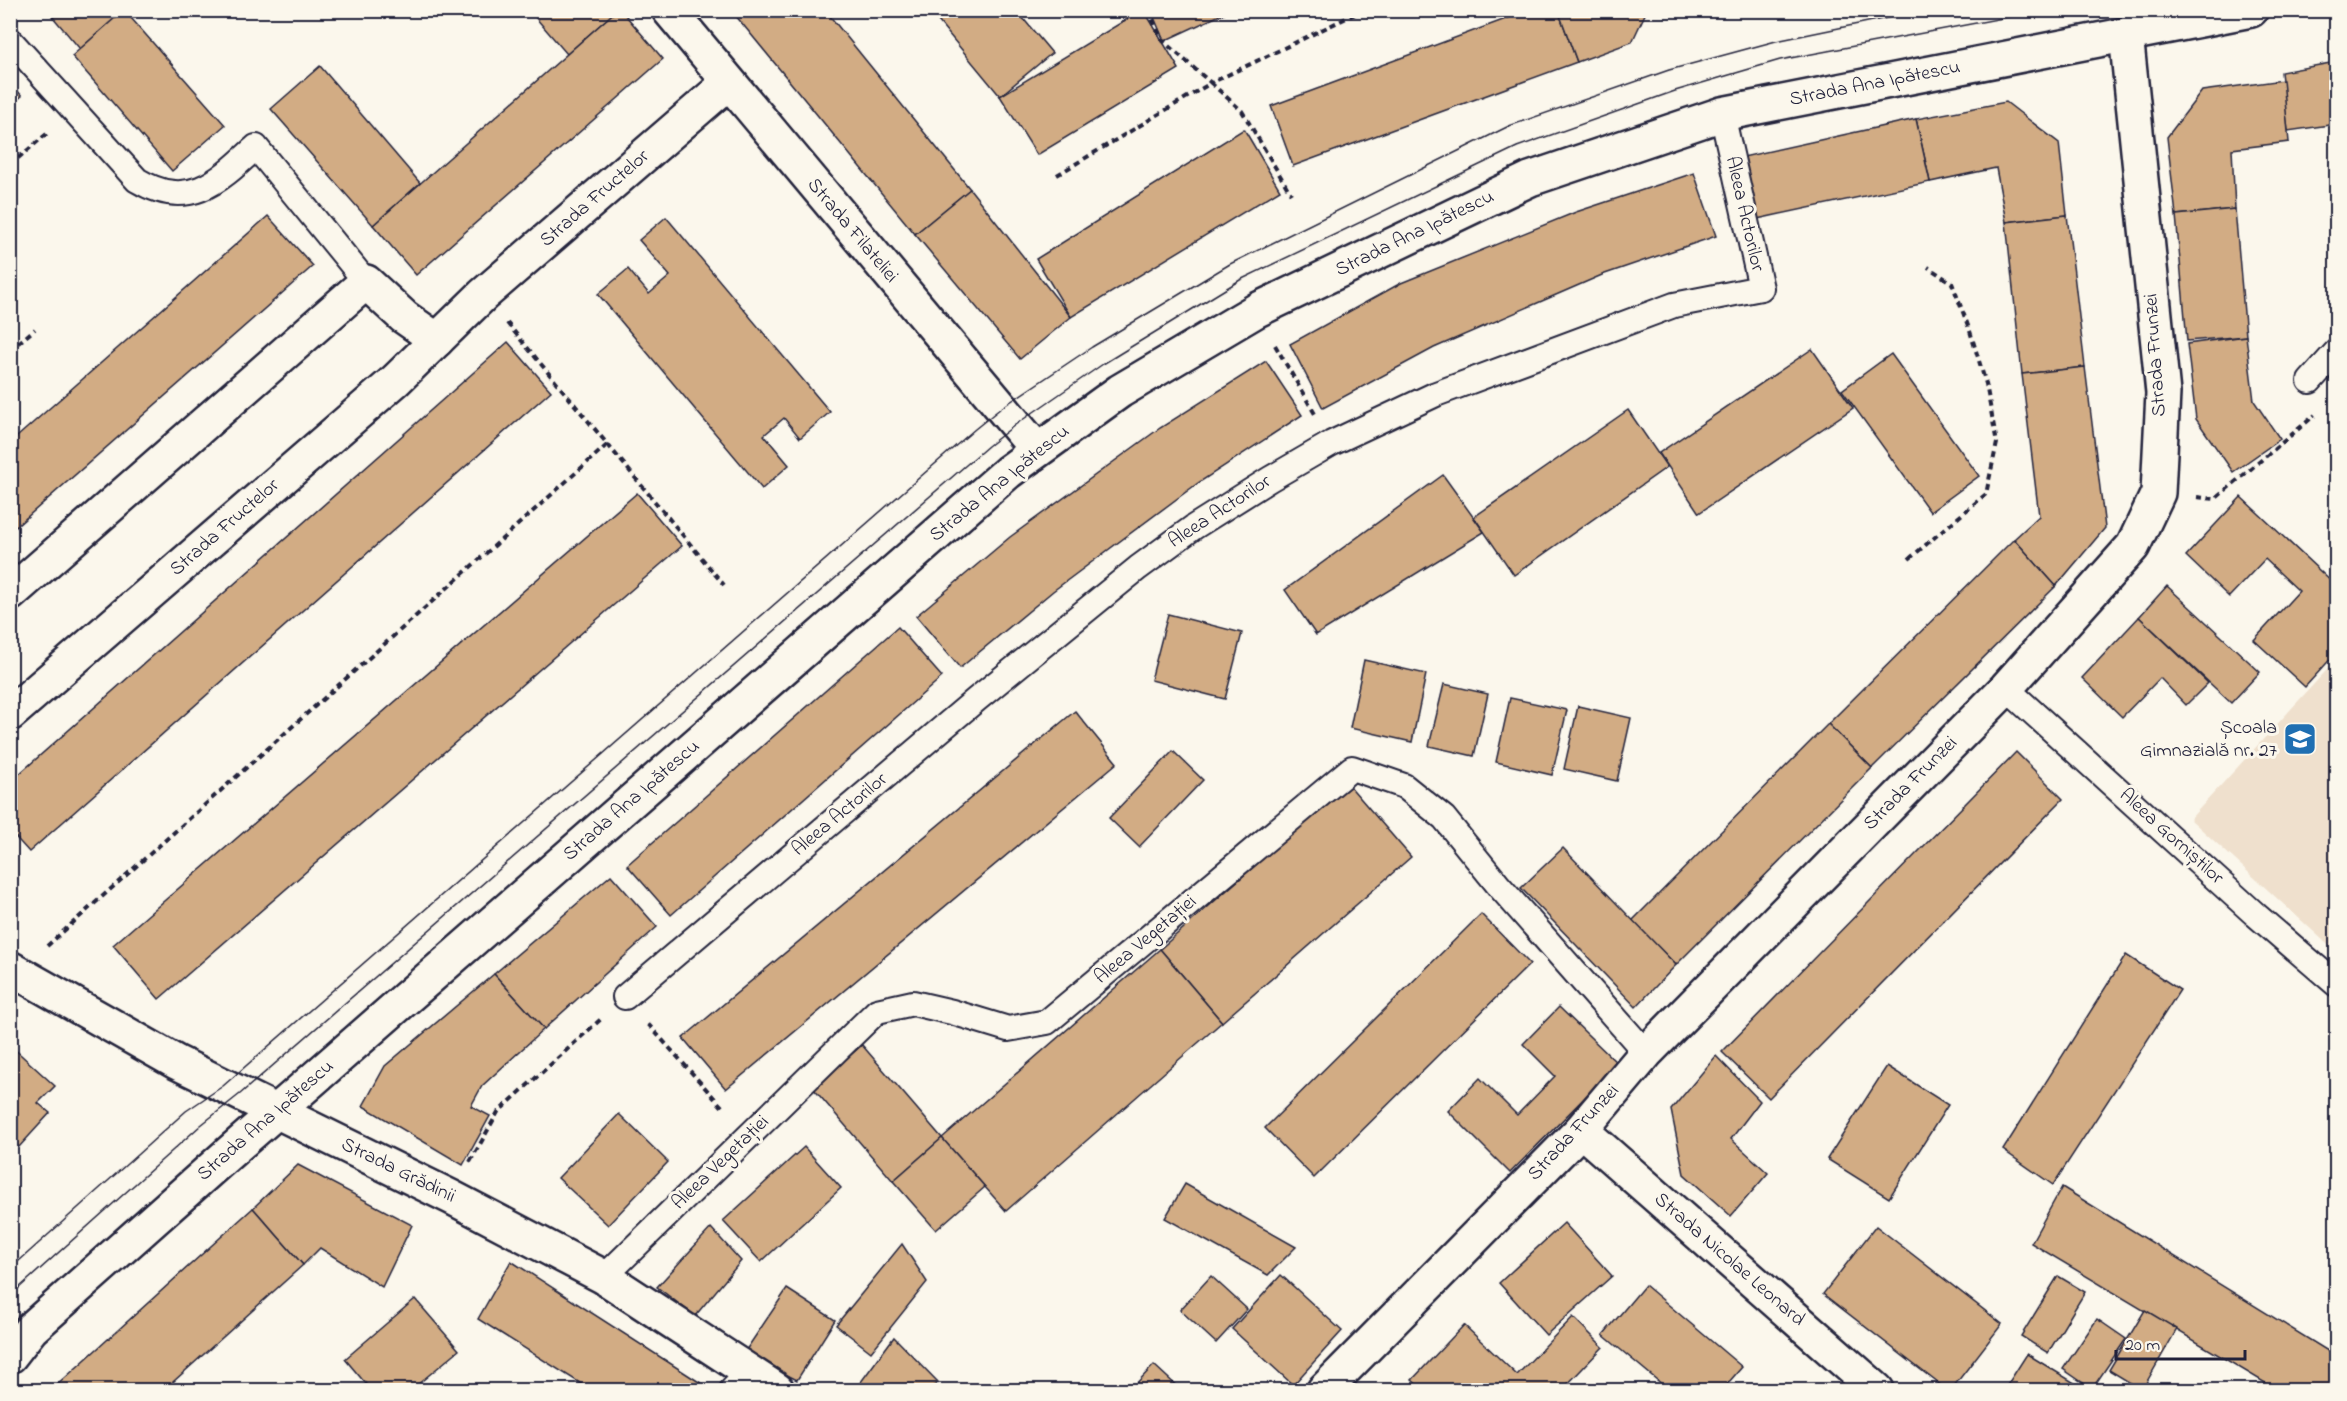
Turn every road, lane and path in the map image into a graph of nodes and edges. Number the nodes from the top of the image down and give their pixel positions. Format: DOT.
graph roads {
  1 [pos="669,10"];
  2 [pos="1148,10"];
  3 [pos="1363,10"];
  4 [pos="2252,10"];
  5 [pos="2126,34"];
  6 [pos="10,40"];
  7 [pos="729,83"];
  8 [pos="1211,83"];
  9 [pos="74,110"];
  10 [pos="1722,114"];
  11 [pos="10,165"];
  12 [pos="1057,175"];
  13 [pos="1291,194"];
  14 [pos="1928,267"];
  15 [pos="366,282"];
  16 [pos="483,295"];
  17 [pos="35,329"];
  18 [pos="437,340"];
  19 [pos="1275,345"];
  20 [pos="10,350"];
  21 [pos="2337,352"];
  22 [pos="2310,381"];
  23 [pos="1332,443"];
  24 [pos="608,444"];
  25 [pos="1037,450"];
  26 [pos="2158,493"];
  27 [pos="1909,559"];
  28 [pos="724,585"];
  29 [pos="10,594"];
  30 [pos="2007,688"];
  31 [pos="10,714"];
  32 [pos="13,973"];
  33 [pos="2337,984"];
  34 [pos="625,997"];
  35 [pos="1646,1053"];
  36 [pos="277,1112"];
  37 [pos="1581,1130"];
  38 [pos="748,1136"];
  39 [pos="451,1197"];
  40 [pos="604,1277"];
  41 [pos="10,1356"];
  42 [pos="740,1381"];
  43 [pos="777,1390"];
  44 [pos="1324,1390"];
  45 [pos="1877,1390"];
  1 -- 7 [label="street, Strada Filateliei"];
  2 -- 8 [label="path"];
  3 -- 8 [label="path"];
  4 -- 5 [label="street, Strada Ana Ipătescu"];
  5 -- 10 [label="street, Strada Ana Ipătescu"];
  5 -- 26 [label="street, Strada Frunzei"];
  6 -- 9 [label="lane"];
  7 -- 16 [label="street, Strada Fructelor"];
  7 -- 25 [label="street, Strada Filateliei"];
  8 -- 12 [label="path"];
  8 -- 13 [label="path"];
  9 -- 11 [label="path"];
  9 -- 15 [label="lane"];
  10 -- 23 [label="lane, Aleea Actorilor"];
  10 -- 25 [label="street, Strada Ana Ipătescu"];
  14 -- 27 [label="path"];
  15 -- 18 [label="street"];
  15 -- 29 [label="street"];
  16 -- 18 [label="street, Strada Fructelor"];
  16 -- 24 [label="path"];
  17 -- 20 [label="path"];
  18 -- 31 [label="street, Strada Fructelor"];
  19 -- 23 [label="path"];
  21 -- 22 [label="lane"];
  22 -- 26 [label="path"];
  23 -- 34 [label="lane, Aleea Actorilor"];
  24 -- 28 [label="path"];
  24 -- 32 [label="path"];
  25 -- 36 [label="street, Strada Ana Ipătescu"];
  26 -- 30 [label="street, Strada Frunzei"];
  30 -- 33 [label="lane, Aleea Gorniștilor"];
  30 -- 35 [label="street, Strada Frunzei"];
  32 -- 36 [label="street, Strada Grădinii"];
  34 -- 38 [label="path"];
  34 -- 39 [label="path"];
  35 -- 37 [label="street, Strada Frunzei"];
  35 -- 38 [label="lane, Aleea Vegetației"];
  36 -- 39 [label="street, Strada Grădinii"];
  36 -- 41 [label="street, Strada Ana Ipătescu"];
  37 -- 44 [label="street, Strada Frunzei"];
  37 -- 45 [label="street, Strada Nicolae Leonard"];
  38 -- 40 [label="lane, Aleea Vegetației"];
  39 -- 40 [label="street, Strada Grădinii"];
  40 -- 42 [label="street, Strada Grădinii"];
  42 -- 43 [label="street, Strada Grădinii"];
}
